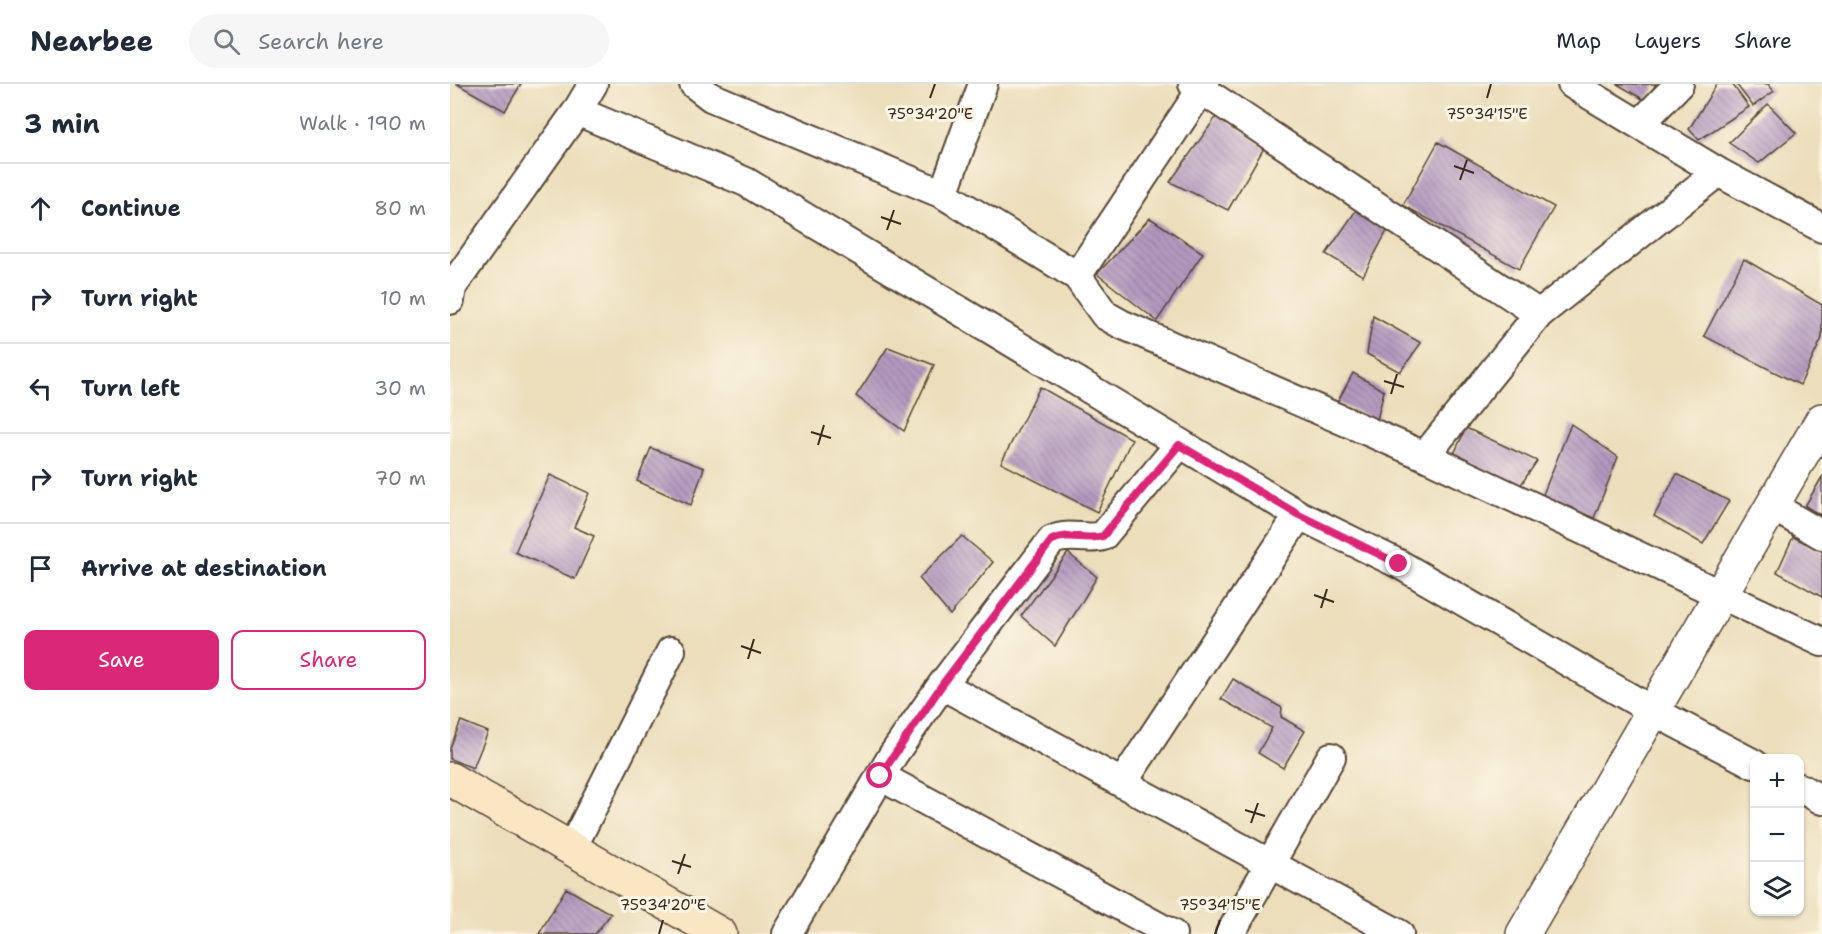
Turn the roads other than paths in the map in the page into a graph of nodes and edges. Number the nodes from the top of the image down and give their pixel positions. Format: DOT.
graph roads {
  1 [pos="593,84"];
  2 [pos="694,84"];
  3 [pos="983,84"];
  4 [pos="1572,84"];
  5 [pos="1679,84"];
  6 [pos="1200,86"];
  7 [pos="577,111"];
  8 [pos="1641,123"];
  9 [pos="1718,172"];
  10 [pos="944,194"];
  11 [pos="1822,228"];
  12 [pos="1077,276"];
  13 [pos="451,291"];
  14 [pos="1539,314"];
  15 [pos="1822,420"];
  16 [pos="1179,445"];
  17 [pos="1425,456"];
  18 [pos="1772,506"];
  19 [pos="1299,515"];
  20 [pos="1822,535"];
  21 [pos="1720,594"];
  22 [pos="1822,642"];
  23 [pos="671,651"];
  24 [pos="942,685"];
  25 [pos="1653,711"];
  26 [pos="1331,757"];
  27 [pos="1750,761"];
  28 [pos="880,776"];
  29 [pos="450,779"];
  30 [pos="1123,782"];
  31 [pos="1804,790"];
  32 [pos="1822,800"];
  33 [pos="572,848"];
  34 [pos="1271,862"];
  35 [pos="720,934"];
  36 [pos="787,934"];
  37 [pos="1172,934"];
  38 [pos="1230,934"];
  39 [pos="1399,934"];
  40 [pos="1523,934"];
  1 -- 7 [label="street"];
  2 -- 10 [label="street"];
  3 -- 10 [label="street"];
  4 -- 8 [label="street"];
  5 -- 8 [label="street"];
  6 -- 12 [label="street"];
  6 -- 14 [label="street"];
  7 -- 13 [label="street"];
  7 -- 16 [label="street"];
  8 -- 9 [label="street"];
  9 -- 11 [label="street"];
  9 -- 14 [label="street"];
  10 -- 12 [label="street"];
  12 -- 17 [label="street"];
  14 -- 17 [label="street"];
  15 -- 18 [label="street"];
  16 -- 19 [label="street"];
  16 -- 24 [label="street"];
  17 -- 21 [label="street"];
  18 -- 20 [label="street"];
  18 -- 21 [label="street"];
  19 -- 25 [label="street"];
  19 -- 30 [label="street"];
  21 -- 22 [label="street"];
  21 -- 25 [label="street"];
  23 -- 33 [label="street"];
  24 -- 28 [label="street"];
  24 -- 30 [label="street"];
  25 -- 27 [label="street"];
  25 -- 40 [label="street"];
  26 -- 34 [label="street"];
  28 -- 36 [label="street"];
  28 -- 37 [label="street"];
  29 -- 33 [label="main road"];
  30 -- 34 [label="street"];
  31 -- 32 [label="street"];
  33 -- 35 [label="main road"];
  34 -- 38 [label="street"];
  34 -- 39 [label="street"];
}
